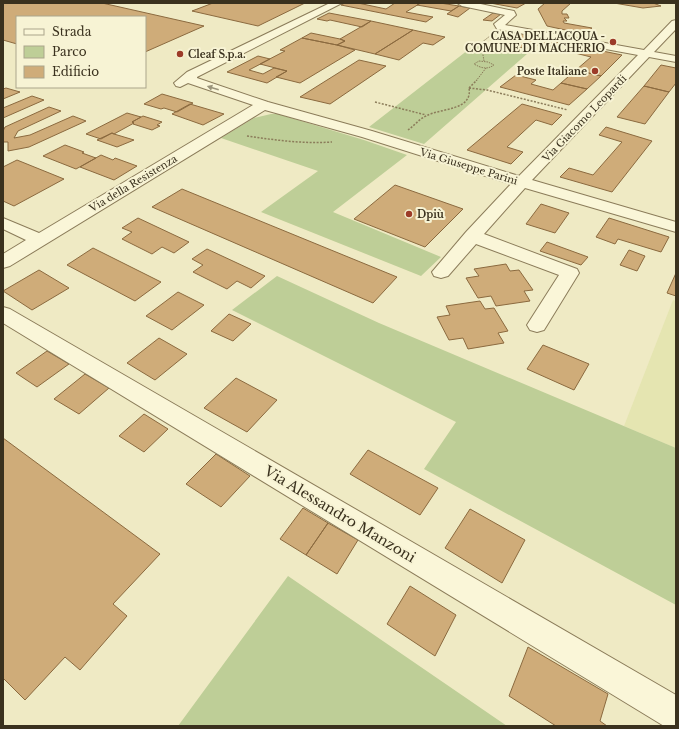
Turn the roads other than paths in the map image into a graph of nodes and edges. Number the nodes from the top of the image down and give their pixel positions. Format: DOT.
graph roads {
  1 [pos="337,3"];
  2 [pos="462,3"];
  3 [pos="676,23"];
  4 [pos="646,54"];
  5 [pos="676,59"];
  6 [pos="263,105"];
  7 [pos="522,182"];
  8 [pos="3,223"];
  9 [pos="676,227"];
  10 [pos="472,236"];
  11 [pos="40,240"];
  12 [pos="3,262"];
  13 [pos="441,272"];
  14 [pos="3,314"];
  15 [pos="538,325"];
  16 [pos="676,714"];
  1 -- 6 [label="street, Via Giuseppe Parini"];
  2 -- 4 [label="street"];
  3 -- 4 [label="street, Via Giacomo Leopardi"];
  4 -- 5 [label="street"];
  4 -- 7 [label="street, Via Giacomo Leopardi"];
  6 -- 7 [label="street, Via Giuseppe Parini"];
  6 -- 11 [label="street, Via della Resistenza"];
  7 -- 9 [label="street, Via Giuseppe Parini"];
  7 -- 10 [label="street, Via Giacomo Leopardi"];
  8 -- 11 [label="street"];
  10 -- 13 [label="street, Via Giacomo Leopardi"];
  10 -- 15 [label="street"];
  11 -- 12 [label="street, Via della Resistenza"];
  14 -- 16 [label="street, Via Alessandro Manzoni"];
}
